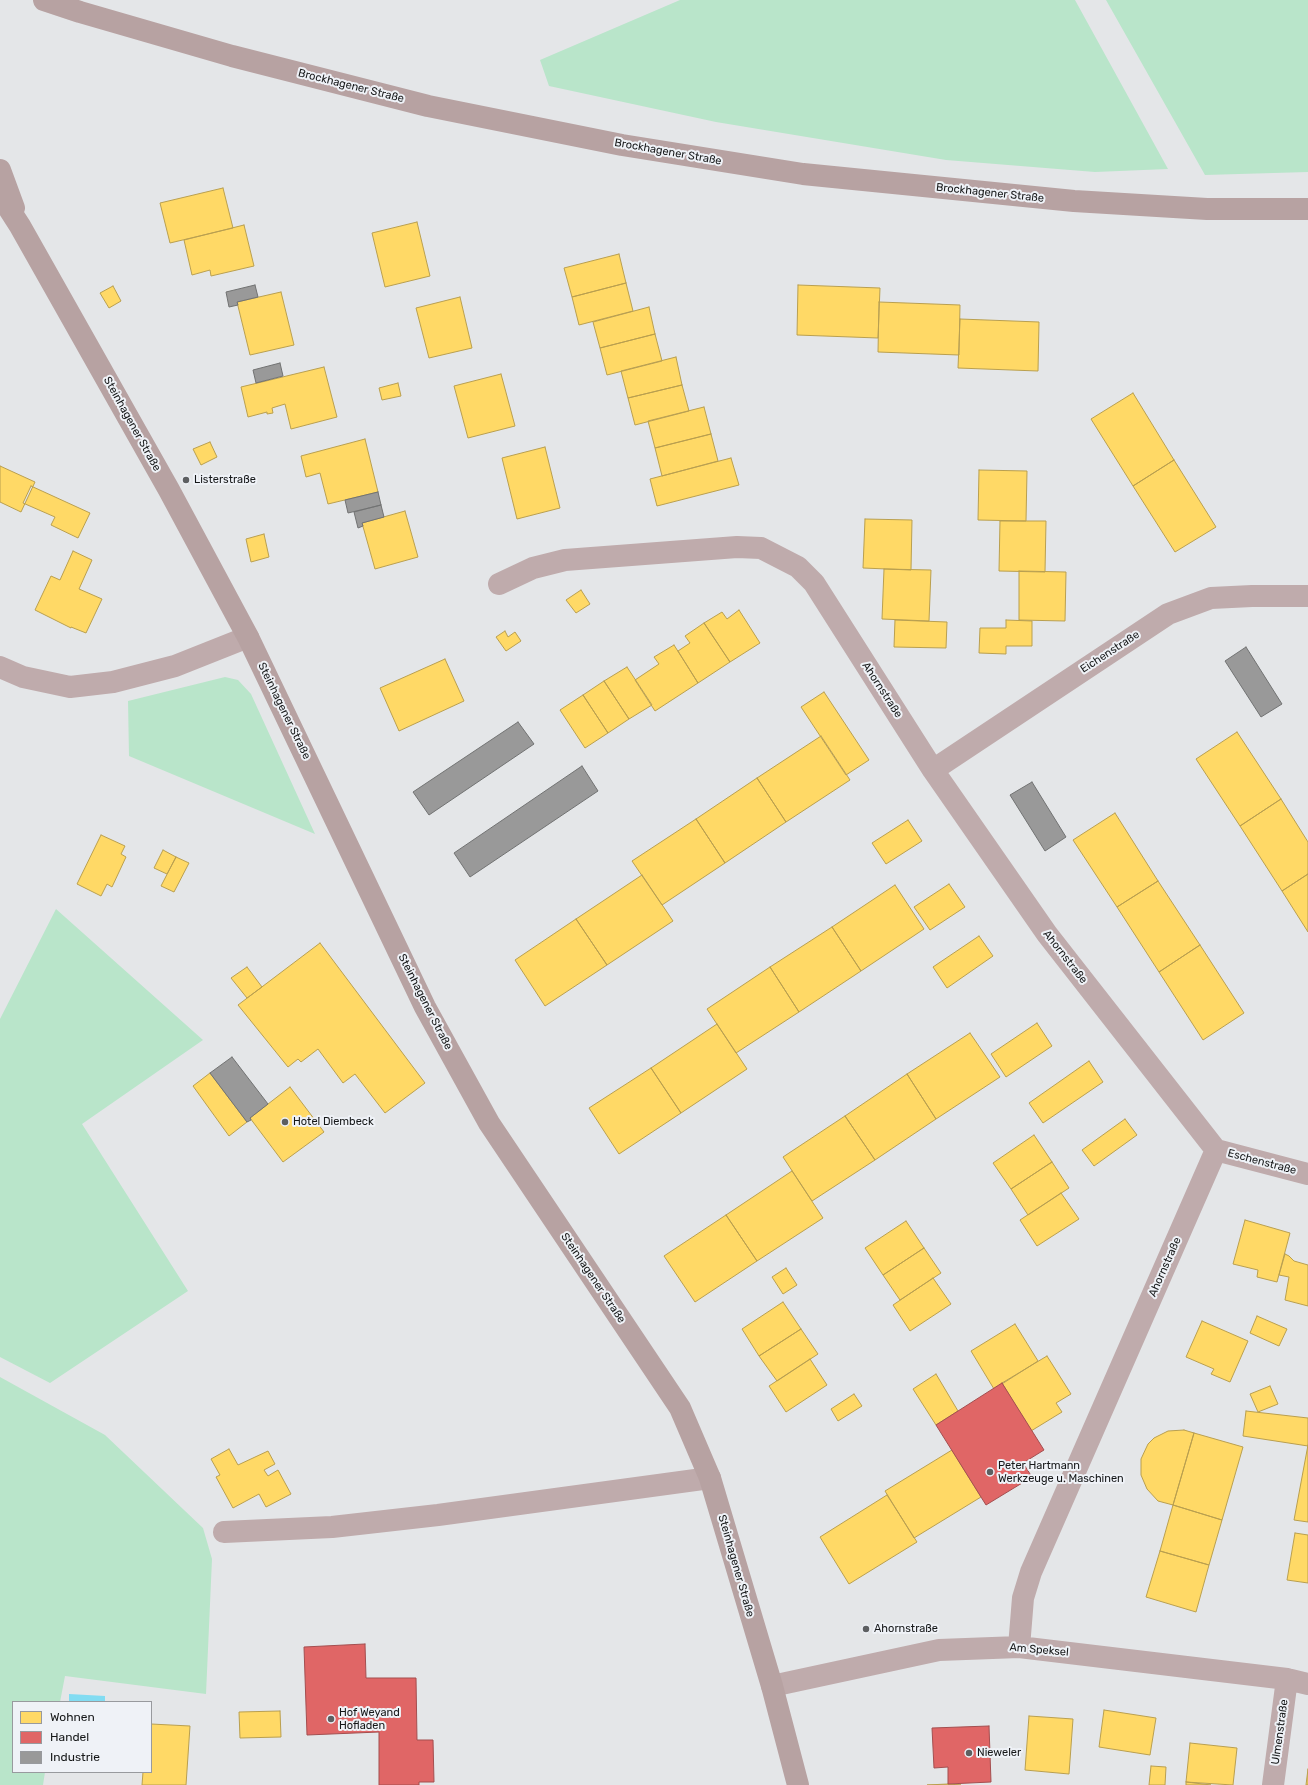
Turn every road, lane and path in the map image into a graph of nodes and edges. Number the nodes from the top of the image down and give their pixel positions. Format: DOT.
graph roads {
  1 [pos="44,0"];
  2 [pos="0,170"];
  3 [pos="0,195"];
  4 [pos="1308,209"];
  5 [pos="20,226"];
  6 [pos="499,584"];
  7 [pos="1308,596"];
  8 [pos="248,637"];
  9 [pos="0,667"];
  10 [pos="933,770"];
  11 [pos="1216,1150"];
  12 [pos="1308,1174"];
  13 [pos="710,1478"];
  14 [pos="224,1532"];
  15 [pos="1019,1646"];
  16 [pos="1287,1679"];
  17 [pos="1308,1684"];
  18 [pos="772,1686"];
  19 [pos="798,1785"];
  20 [pos="1273,1785"];
  1 -- 4 [label="main road, Brockhagener Straße"];
  2 -- 5 [label="main road, Steinhagener Straße"];
  3 -- 5 [label="main road, Steinhagener Straße"];
  5 -- 8 [label="main road, Steinhagener Straße"];
  6 -- 10 [label="street, Ahornstraße"];
  7 -- 10 [label="street, Eichenstraße"];
  8 -- 9 [label="street"];
  8 -- 13 [label="main road, Steinhagener Straße"];
  10 -- 11 [label="street, Ahornstraße"];
  11 -- 12 [label="street, Eschenstraße"];
  11 -- 15 [label="street, Ahornstraße"];
  13 -- 14 [label="street"];
  13 -- 18 [label="main road, Steinhagener Straße"];
  15 -- 16 [label="street, Am Speksel"];
  15 -- 18 [label="street, Am Speksel"];
  16 -- 17 [label="street, Am Speksel"];
  16 -- 20 [label="street, Ulmenstraße"];
  18 -- 19 [label="main road, Steinhagener Straße"];
}
